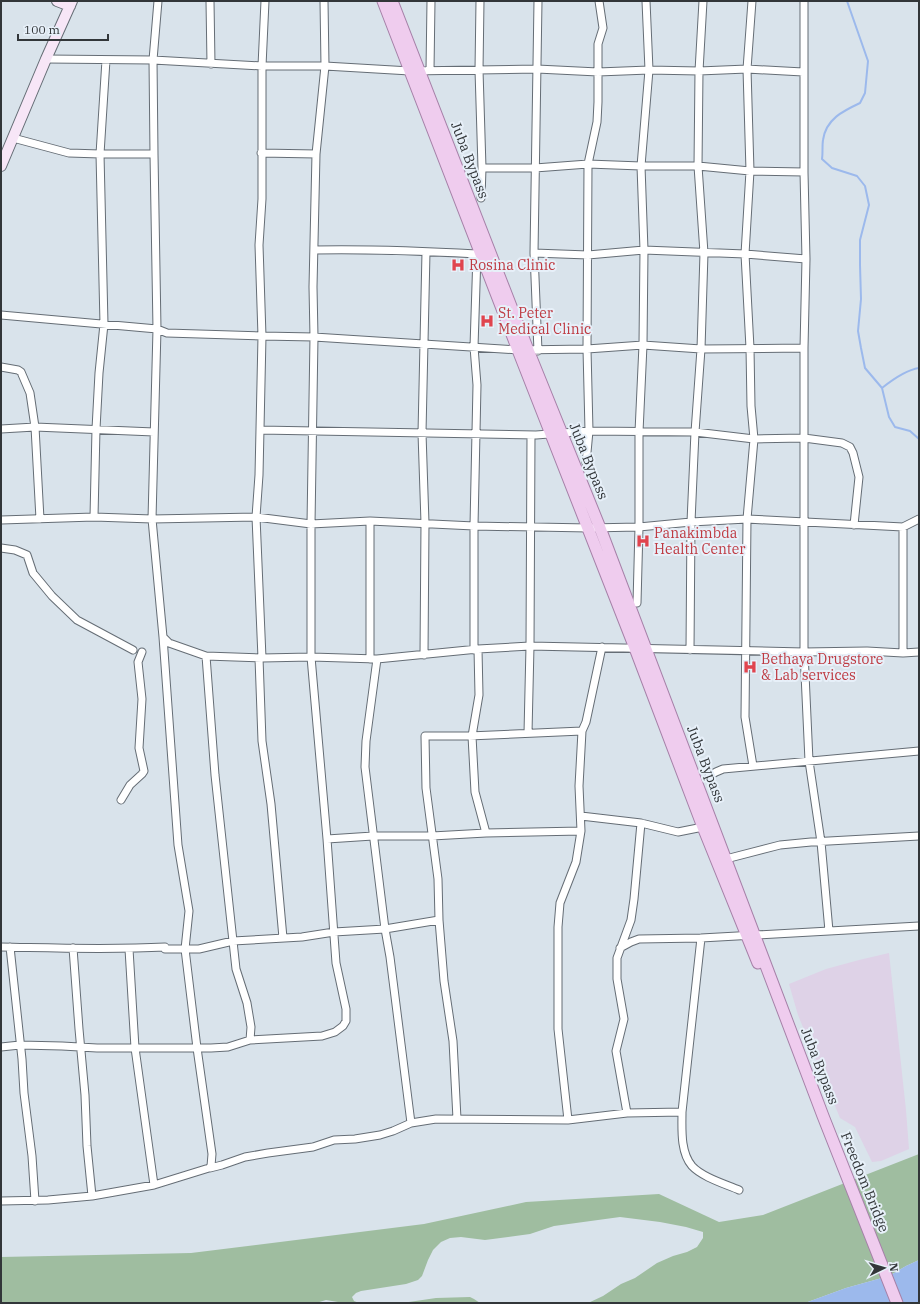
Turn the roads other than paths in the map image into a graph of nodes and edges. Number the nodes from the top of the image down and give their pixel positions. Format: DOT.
graph roads {
  1 [pos="57,1"];
  2 [pos="158,1"];
  3 [pos="210,1"];
  4 [pos="265,1"];
  5 [pos="324,1"];
  6 [pos="383,1"];
  7 [pos="392,1"];
  8 [pos="431,1"];
  9 [pos="480,1"];
  10 [pos="538,1"];
  11 [pos="599,1"];
  12 [pos="646,1"];
  13 [pos="703,1"];
  14 [pos="752,1"];
  15 [pos="804,1"];
  16 [pos="71,4"];
  17 [pos="46,59"];
  18 [pos="106,60"];
  19 [pos="154,60"];
  20 [pos="211,64"];
  21 [pos="262,66"];
  22 [pos="325,66"];
  23 [pos="537,69"];
  24 [pos="747,69"];
  25 [pos="420,70"];
  26 [pos="479,70"];
  27 [pos="650,70"];
  28 [pos="699,71"];
  29 [pos="598,72"];
  30 [pos="803,72"];
  31 [pos="13,138"];
  32 [pos="261,153"];
  33 [pos="100,154"];
  34 [pos="154,154"];
  35 [pos="316,154"];
  36 [pos="588,164"];
  37 [pos="1,166"];
  38 [pos="641,166"];
  39 [pos="698,166"];
  40 [pos="482,168"];
  41 [pos="535,168"];
  42 [pos="750,171"];
  43 [pos="804,172"];
  44 [pos="481,198"];
  45 [pos="314,250"];
  46 [pos="644,250"];
  47 [pos="426,252"];
  48 [pos="479,253"];
  49 [pos="534,253"];
  50 [pos="704,253"];
  51 [pos="745,254"];
  52 [pos="588,255"];
  53 [pos="806,259"];
  54 [pos="1,315"];
  55 [pos="104,324"];
  56 [pos="158,329"];
  57 [pos="262,336"];
  58 [pos="314,337"];
  59 [pos="424,344"];
  60 [pos="643,345"];
  61 [pos="474,347"];
  62 [pos="750,348"];
  63 [pos="804,348"];
  64 [pos="587,349"];
  65 [pos="701,349"];
  66 [pos="528,350"];
  67 [pos="1,368"];
  68 [pos="35,427"];
  69 [pos="1,429"];
  70 [pos="96,429"];
  71 [pos="260,430"];
  72 [pos="312,431"];
  73 [pos="589,431"];
  74 [pos="154,432"];
  75 [pos="639,432"];
  76 [pos="695,432"];
  77 [pos="422,433"];
  78 [pos="476,434"];
  79 [pos="556,434"];
  80 [pos="530,435"];
  81 [pos="804,438"];
  82 [pos="754,439"];
  83 [pos="586,464"];
  84 [pos="94,517"];
  85 [pos="256,517"];
  86 [pos="40,519"];
  87 [pos="747,519"];
  88 [pos="919,519"];
  89 [pos="1,520"];
  90 [pos="152,520"];
  91 [pos="370,521"];
  92 [pos="691,522"];
  93 [pos="805,522"];
  94 [pos="425,523"];
  95 [pos="311,524"];
  96 [pos="854,525"];
  97 [pos="474,526"];
  98 [pos="530,526"];
  99 [pos="639,527"];
  100 [pos="902,527"];
  101 [pos="594,528"];
  102 [pos="1,548"];
  103 [pos="637,603"];
  104 [pos="163,637"];
  105 [pos="530,646"];
  106 [pos="602,648"];
  107 [pos="640,648"];
  108 [pos="133,650"];
  109 [pos="476,650"];
  110 [pos="690,650"];
  111 [pos="745,651"];
  112 [pos="142,652"];
  113 [pos="804,652"];
  114 [pos="919,652"];
  115 [pos="903,653"];
  116 [pos="424,655"];
  117 [pos="206,656"];
  118 [pos="311,657"];
  119 [pos="260,658"];
  120 [pos="374,659"];
  121 [pos="582,731"];
  122 [pos="528,734"];
  123 [pos="472,736"];
  124 [pos="919,751"];
  125 [pos="809,761"];
  126 [pos="753,766"];
  127 [pos="709,776"];
  128 [pos="121,800"];
  129 [pos="581,816"];
  130 [pos="641,824"];
  131 [pos="702,828"];
  132 [pos="581,831"];
  133 [pos="486,833"];
  134 [pos="373,836"];
  135 [pos="432,836"];
  136 [pos="919,836"];
  137 [pos="327,839"];
  138 [pos="821,842"];
  139 [pos="721,860"];
  140 [pos="439,920"];
  141 [pos="919,926"];
  142 [pos="385,929"];
  143 [pos="829,931"];
  144 [pos="334,932"];
  145 [pos="750,936"];
  146 [pos="283,938"];
  147 [pos="702,938"];
  148 [pos="233,941"];
  149 [pos="1,947"];
  150 [pos="10,947"];
  151 [pos="73,948"];
  152 [pos="620,948"];
  153 [pos="130,949"];
  154 [pos="186,949"];
  155 [pos="250,1040"];
  156 [pos="20,1045"];
  157 [pos="1,1046"];
  158 [pos="81,1047"];
  159 [pos="135,1048"];
  160 [pos="197,1048"];
  161 [pos="682,1112"];
  162 [pos="627,1113"];
  163 [pos="823,1116"];
  164 [pos="457,1119"];
  165 [pos="568,1120"];
  166 [pos="411,1123"];
  167 [pos="210,1168"];
  168 [pos="154,1185"];
  169 [pos="739,1190"];
  170 [pos="92,1196"];
  171 [pos="1,1201"];
  172 [pos="35,1201"];
  173 [pos="897,1303"];
  1 -- 16 [label="street"];
  2 -- 19 [label="street"];
  3 -- 20 [label="street"];
  4 -- 21 [label="street"];
  5 -- 22 [label="street"];
  6 -- 25 [label="main road, Juba Bypass"];
  7 -- 25 [label="main road, Juba Bypass"];
  8 -- 25 [label="street"];
  9 -- 26 [label="street"];
  10 -- 23 [label="street"];
  11 -- 29 [label="street"];
  12 -- 27 [label="street"];
  13 -- 28 [label="street"];
  14 -- 24 [label="street"];
  15 -- 30 [label="street"];
  16 -- 17 [label="street"];
  17 -- 18 [label="street"];
  17 -- 31 [label="street"];
  18 -- 19 [label="street"];
  18 -- 33 [label="street"];
  19 -- 20 [label="street"];
  19 -- 34 [label="street"];
  20 -- 21 [label="street"];
  21 -- 22 [label="street"];
  21 -- 32 [label="street"];
  22 -- 25 [label="street"];
  22 -- 35 [label="street"];
  23 -- 26 [label="street"];
  23 -- 29 [label="street"];
  23 -- 41 [label="street"];
  24 -- 28 [label="street"];
  24 -- 30 [label="street"];
  24 -- 42 [label="street"];
  25 -- 26 [label="street"];
  25 -- 48 [label="main road, Juba Bypass"];
  25 -- 66 [label="main road, Juba Bypass"];
  26 -- 40 [label="street"];
  27 -- 28 [label="street"];
  27 -- 29 [label="street"];
  27 -- 38 [label="street"];
  28 -- 39 [label="street"];
  29 -- 36 [label="street"];
  30 -- 43 [label="street"];
  31 -- 33 [label="street"];
  31 -- 37 [label="street"];
  32 -- 35 [label="street"];
  32 -- 57 [label="street"];
  33 -- 34 [label="street"];
  33 -- 55 [label="street"];
  34 -- 56 [label="street"];
  35 -- 45 [label="street"];
  36 -- 38 [label="street"];
  36 -- 41 [label="street"];
  36 -- 52 [label="street"];
  38 -- 39 [label="street"];
  38 -- 46 [label="street"];
  39 -- 42 [label="street"];
  39 -- 50 [label="street"];
  40 -- 41 [label="street"];
  40 -- 44 [label="street"];
  41 -- 49 [label="street"];
  42 -- 43 [label="street"];
  42 -- 51 [label="street"];
  43 -- 53 [label="street"];
  45 -- 47 [label="street"];
  45 -- 58 [label="street"];
  46 -- 50 [label="street"];
  46 -- 52 [label="street"];
  46 -- 60 [label="street"];
  47 -- 48 [label="street"];
  47 -- 59 [label="street"];
  48 -- 61 [label="street"];
  48 -- 66 [label="main road, Juba Bypass"];
  49 -- 52 [label="street"];
  49 -- 66 [label="street"];
  50 -- 51 [label="street"];
  50 -- 65 [label="street"];
  51 -- 53 [label="street"];
  51 -- 62 [label="street"];
  52 -- 64 [label="street"];
  53 -- 63 [label="street"];
  54 -- 55 [label="street"];
  55 -- 56 [label="street"];
  55 -- 70 [label="street"];
  56 -- 57 [label="street"];
  56 -- 74 [label="street"];
  57 -- 58 [label="street"];
  57 -- 71 [label="street"];
  58 -- 59 [label="street"];
  58 -- 72 [label="street"];
  59 -- 61 [label="street"];
  59 -- 77 [label="street"];
  60 -- 64 [label="street"];
  60 -- 65 [label="street"];
  60 -- 75 [label="street"];
  61 -- 66 [label="street"];
  61 -- 78 [label="street"];
  62 -- 63 [label="street"];
  62 -- 65 [label="street"];
  62 -- 82 [label="street"];
  63 -- 81 [label="street"];
  64 -- 66 [label="street"];
  64 -- 73 [label="street"];
  65 -- 76 [label="street"];
  66 -- 79 [label="main road, Juba Bypass"];
  67 -- 68 [label="street"];
  68 -- 69 [label="street"];
  68 -- 70 [label="street"];
  68 -- 86 [label="street"];
  70 -- 74 [label="street"];
  70 -- 84 [label="street"];
  71 -- 72 [label="street"];
  71 -- 85 [label="street"];
  72 -- 77 [label="street"];
  72 -- 95 [label="street"];
  73 -- 75 [label="street"];
  73 -- 79 [label="street"];
  73 -- 83 [label="street"];
  74 -- 90 [label="street"];
  75 -- 76 [label="street"];
  75 -- 99 [label="street"];
  76 -- 82 [label="street"];
  76 -- 92 [label="street"];
  77 -- 78 [label="street"];
  77 -- 94 [label="street"];
  78 -- 80 [label="street"];
  78 -- 97 [label="street"];
  79 -- 80 [label="street"];
  79 -- 101 [label="main road, Juba Bypass"];
  80 -- 98 [label="street"];
  81 -- 82 [label="street"];
  81 -- 93 [label="street"];
  81 -- 96 [label="street"];
  82 -- 87 [label="street"];
  84 -- 86 [label="street"];
  84 -- 90 [label="street"];
  85 -- 90 [label="street"];
  85 -- 95 [label="street"];
  85 -- 119 [label="street"];
  86 -- 89 [label="street"];
  87 -- 92 [label="street"];
  87 -- 93 [label="street"];
  87 -- 111 [label="street"];
  88 -- 100 [label="street"];
  90 -- 104 [label="street"];
  91 -- 94 [label="street"];
  91 -- 95 [label="street"];
  91 -- 120 [label="street"];
  92 -- 99 [label="street"];
  92 -- 110 [label="street"];
  93 -- 96 [label="street"];
  93 -- 113 [label="street"];
  94 -- 97 [label="street"];
  94 -- 116 [label="street"];
  95 -- 118 [label="street"];
  96 -- 100 [label="street"];
  97 -- 98 [label="street"];
  97 -- 109 [label="street"];
  98 -- 101 [label="street"];
  98 -- 105 [label="street"];
  99 -- 101 [label="street"];
  99 -- 103 [label="street"];
  100 -- 115 [label="street"];
  101 -- 107 [label="main road, Juba Bypass"];
  102 -- 108 [label="street"];
  104 -- 117 [label="street"];
  104 -- 154 [label="street"];
  105 -- 106 [label="street"];
  105 -- 109 [label="street"];
  105 -- 122 [label="street"];
  106 -- 107 [label="street"];
  106 -- 121 [label="street"];
  107 -- 110 [label="street"];
  107 -- 131 [label="main road, Juba Bypass"];
  107 -- 139 [label="main road, Juba Bypass"];
  109 -- 116 [label="street"];
  109 -- 123 [label="street"];
  110 -- 111 [label="street"];
  111 -- 113 [label="street"];
  111 -- 126 [label="street"];
  112 -- 128 [label="street"];
  113 -- 115 [label="street"];
  113 -- 125 [label="street"];
  114 -- 115 [label="street"];
  116 -- 120 [label="street"];
  117 -- 119 [label="street"];
  117 -- 148 [label="street"];
  118 -- 119 [label="street"];
  118 -- 120 [label="street"];
  118 -- 137 [label="street"];
  119 -- 146 [label="street"];
  120 -- 134 [label="street"];
  121 -- 122 [label="street"];
  121 -- 129 [label="street"];
  122 -- 123 [label="street"];
  123 -- 133 [label="street"];
  123 -- 135 [label="street"];
  124 -- 125 [label="street"];
  125 -- 126 [label="street"];
  125 -- 138 [label="street"];
  126 -- 127 [label="street"];
  129 -- 130 [label="street"];
  129 -- 132 [label="street"];
  130 -- 131 [label="street"];
  130 -- 152 [label="street"];
  131 -- 139 [label="main road, Juba Bypass"];
  132 -- 133 [label="street"];
  132 -- 165 [label="street"];
  133 -- 135 [label="street"];
  134 -- 135 [label="street"];
  134 -- 137 [label="street"];
  134 -- 142 [label="street"];
  135 -- 140 [label="street"];
  136 -- 138 [label="street"];
  137 -- 144 [label="street"];
  138 -- 139 [label="street"];
  138 -- 143 [label="street"];
  139 -- 145 [label="main road, Juba Bypass"];
  140 -- 142 [label="street"];
  140 -- 164 [label="street"];
  141 -- 143 [label="street"];
  142 -- 144 [label="street"];
  142 -- 166 [label="street"];
  143 -- 145 [label="street"];
  144 -- 146 [label="street"];
  144 -- 155 [label="street"];
  145 -- 147 [label="street"];
  145 -- 163 [label="main road, Juba Bypass"];
  146 -- 148 [label="street"];
  147 -- 152 [label="street"];
  147 -- 161 [label="street"];
  148 -- 154 [label="street"];
  148 -- 155 [label="street"];
  149 -- 150 [label="street"];
  150 -- 151 [label="street"];
  150 -- 156 [label="street"];
  151 -- 153 [label="street"];
  151 -- 158 [label="street"];
  152 -- 162 [label="street"];
  153 -- 154 [label="street"];
  153 -- 159 [label="street"];
  154 -- 160 [label="street"];
  155 -- 160 [label="street"];
  156 -- 157 [label="street"];
  156 -- 158 [label="street"];
  156 -- 172 [label="street"];
  158 -- 159 [label="street"];
  158 -- 170 [label="street"];
  159 -- 160 [label="street"];
  159 -- 168 [label="street"];
  160 -- 167 [label="street"];
  161 -- 162 [label="street"];
  161 -- 169 [label="street"];
  162 -- 165 [label="street"];
  163 -- 173 [label="main road, Freedom Bridge"];
  164 -- 165 [label="street"];
  164 -- 166 [label="street"];
  166 -- 167 [label="street"];
  167 -- 168 [label="street"];
  168 -- 170 [label="street"];
  170 -- 172 [label="street"];
  171 -- 172 [label="street"];
}
